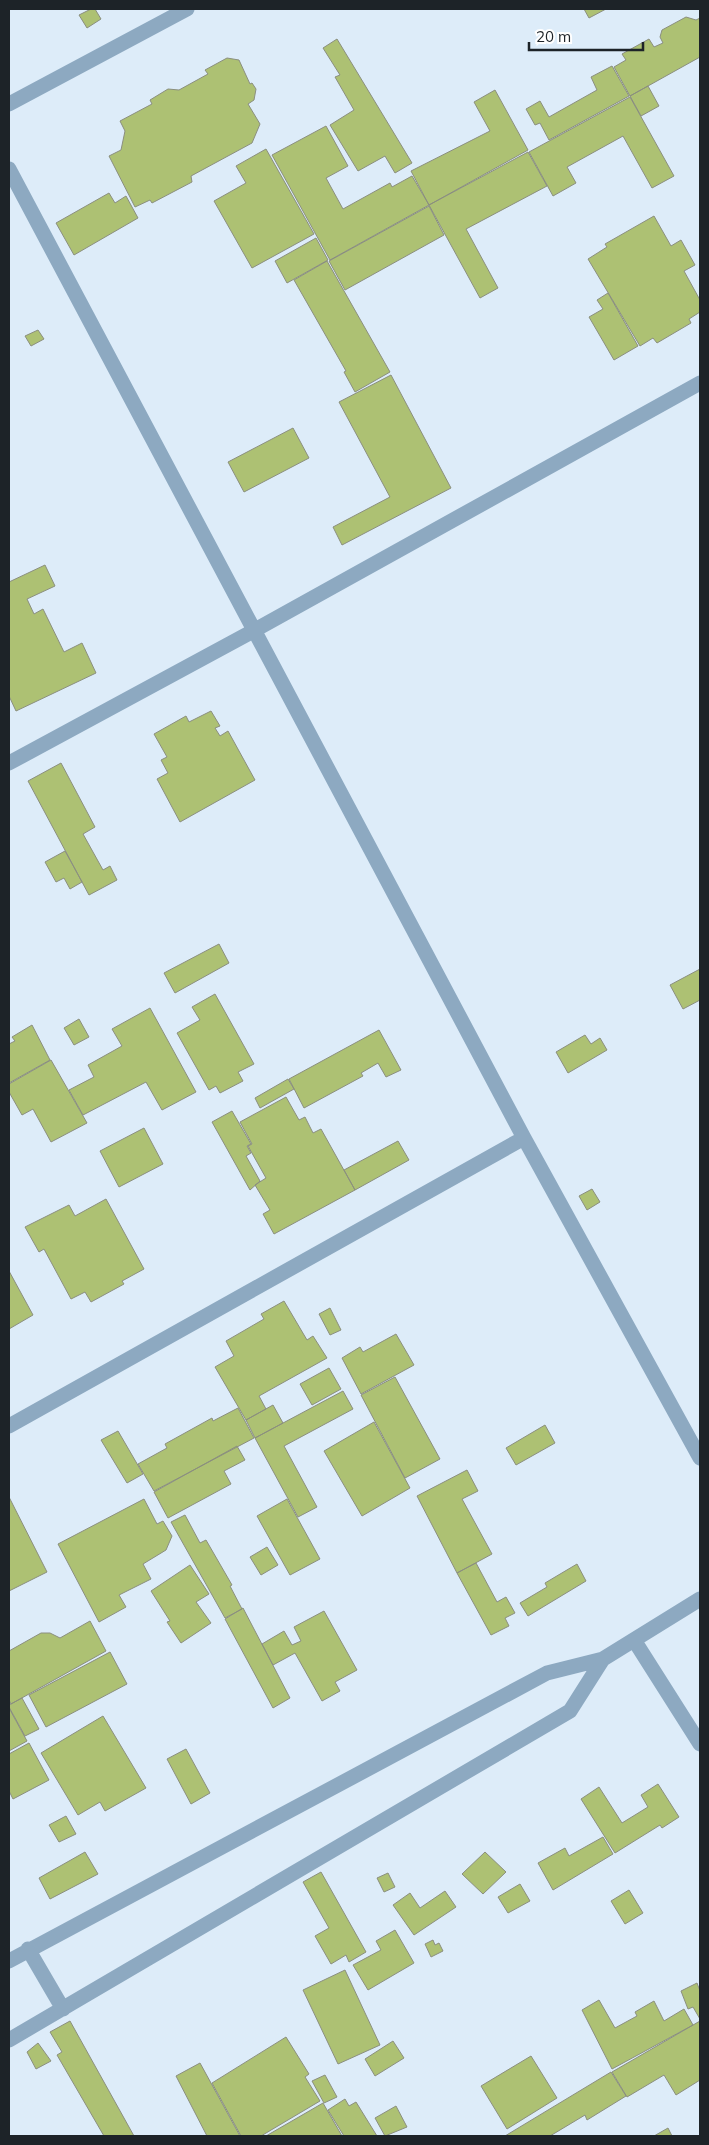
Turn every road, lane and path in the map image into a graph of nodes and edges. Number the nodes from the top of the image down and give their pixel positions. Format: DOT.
graph roads {
  1 [pos="186,9"];
  2 [pos="9,104"];
  3 [pos="9,168"];
  4 [pos="700,382"];
  5 [pos="255,630"];
  6 [pos="9,764"];
  7 [pos="524,1138"];
  8 [pos="9,1426"];
  9 [pos="700,1458"];
  10 [pos="700,1599"];
  11 [pos="634,1640"];
  12 [pos="603,1659"];
  13 [pos="700,1744"];
  14 [pos="28,1949"];
  15 [pos="9,1961"];
  16 [pos="63,2009"];
  17 [pos="9,2040"];
  1 -- 2 [label="street"];
  3 -- 5 [label="street"];
  4 -- 5 [label="street"];
  5 -- 6 [label="street"];
  5 -- 7 [label="street"];
  7 -- 8 [label="street"];
  7 -- 9 [label="street"];
  10 -- 11 [label="street"];
  11 -- 12 [label="street"];
  11 -- 13 [label="street"];
  12 -- 14 [label="street"];
  12 -- 16 [label="street"];
  14 -- 15 [label="street"];
  14 -- 16 [label="street"];
  16 -- 17 [label="street"];
}
